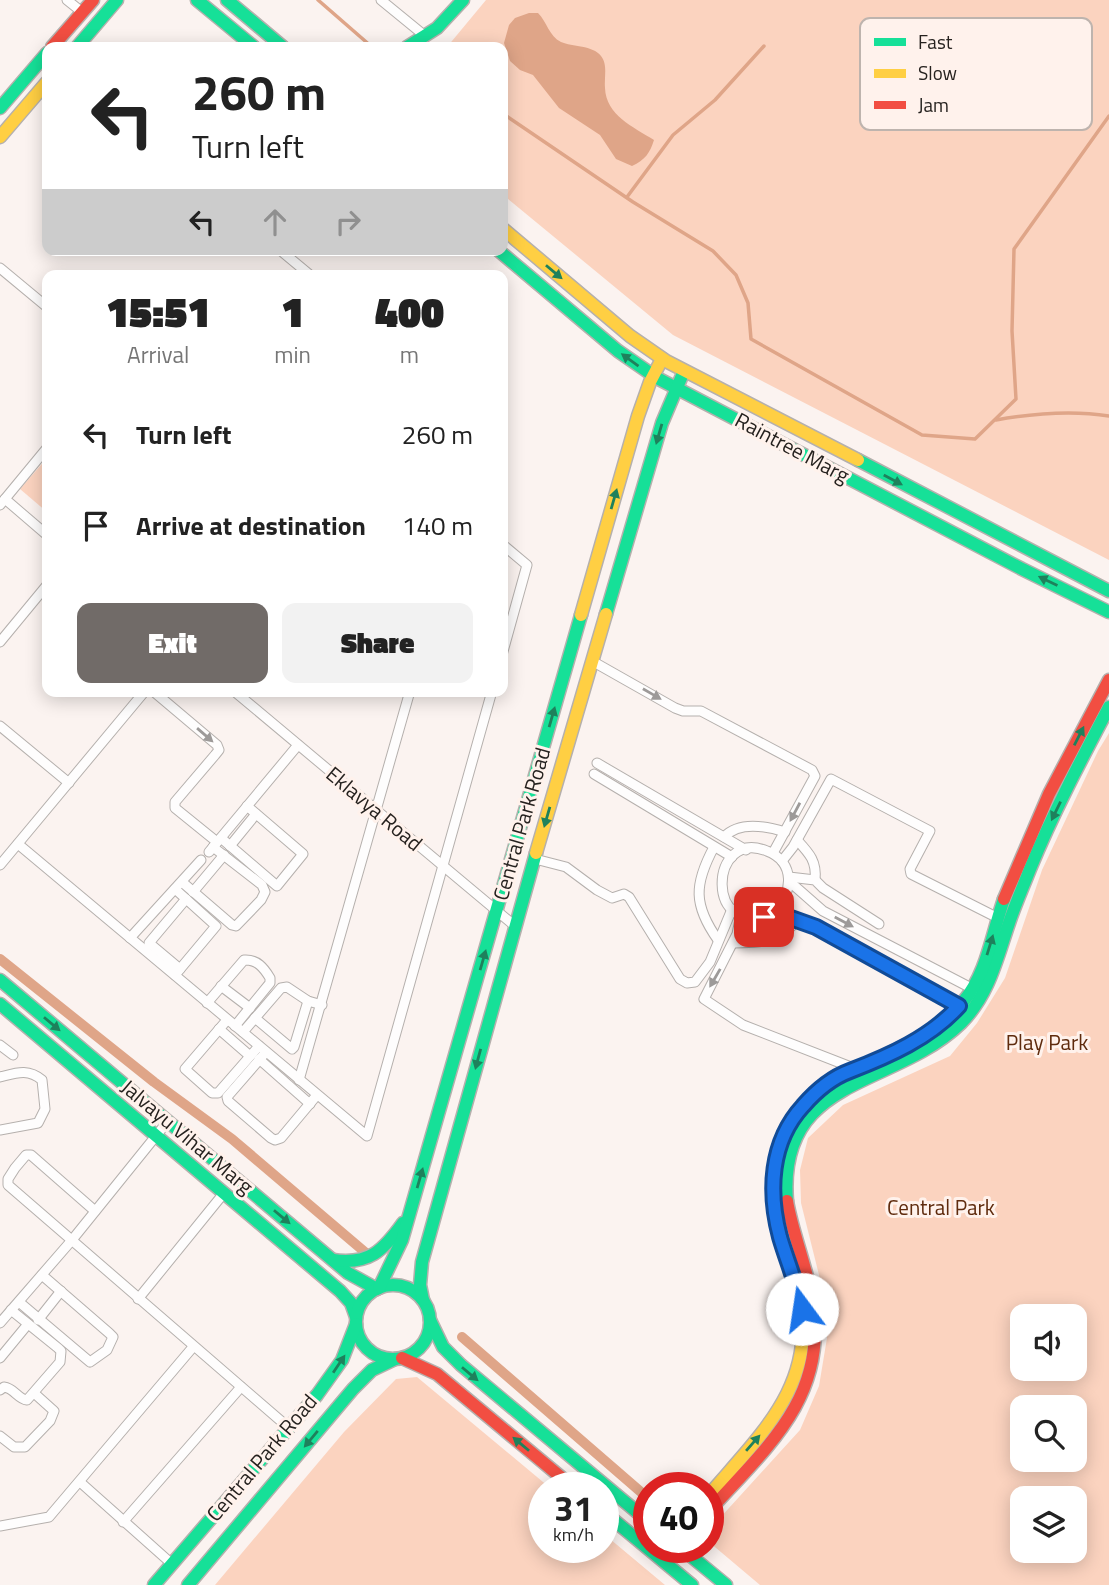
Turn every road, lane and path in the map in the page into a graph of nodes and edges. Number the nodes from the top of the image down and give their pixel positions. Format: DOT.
graph roads {
  1 [pos="67,0"];
  2 [pos="93,0"];
  3 [pos="117,0"];
  4 [pos="197,0"];
  5 [pos="227,0"];
  6 [pos="381,0"];
  7 [pos="463,0"];
  8 [pos="82,12"];
  9 [pos="56,42"];
  10 [pos="81,42"];
  11 [pos="248,42"];
  12 [pos="277,42"];
  13 [pos="423,42"];
  14 [pos="42,60"];
  15 [pos="42,88"];
  16 [pos="0,108"];
  17 [pos="0,137"];
  18 [pos="508,233"];
  19 [pos="287,256"];
  20 [pos="505,256"];
  21 [pos="0,268"];
  22 [pos="304,270"];
  23 [pos="42,303"];
  24 [pos="662,359"];
  25 [pos="684,371"];
  26 [pos="653,376"];
  27 [pos="676,387"];
  28 [pos="42,454"];
  29 [pos="2,502"];
  30 [pos="42,531"];
  31 [pos="508,549"];
  32 [pos="42,591"];
  33 [pos="1109,591"];
  34 [pos="1109,612"];
  35 [pos="508,633"];
  36 [pos="0,642"];
  37 [pos="592,661"];
  38 [pos="1109,680"];
  39 [pos="140,697"];
  40 [pos="160,697"];
  41 [pos="241,697"];
  42 [pos="408,697"];
  43 [pos="490,697"];
  44 [pos="1109,707"];
  45 [pos="0,726"];
  46 [pos="298,745"];
  47 [pos="597,763"];
  48 [pos="593,774"];
  49 [pos="69,783"];
  50 [pos="247,806"];
  51 [pos="376,810"];
  52 [pos="256,814"];
  53 [pos="785,832"];
  54 [pos="724,837"];
  55 [pos="797,840"];
  56 [pos="18,844"];
  57 [pos="215,845"];
  58 [pos="230,846"];
  59 [pos="714,847"];
  60 [pos="747,850"];
  61 [pos="773,853"];
  62 [pos="224,855"];
  63 [pos="732,857"];
  64 [pos="535,859"];
  65 [pos="201,860"];
  66 [pos="782,860"];
  67 [pos="0,865"];
  68 [pos="443,866"];
  69 [pos="789,880"];
  70 [pos="815,880"];
  71 [pos="178,886"];
  72 [pos="190,895"];
  73 [pos="732,909"];
  74 [pos="497,911"];
  75 [pos="774,912"];
  76 [pos="741,915"];
  77 [pos="998,918"];
  78 [pos="797,919"];
  79 [pos="879,925"];
  80 [pos="514,926"];
  81 [pos="130,938"];
  82 [pos="718,940"];
  83 [pos="733,943"];
  84 [pos="177,972"];
  85 [pos="0,980"];
  86 [pos="221,986"];
  87 [pos="978,992"];
  88 [pos="308,1001"];
  89 [pos="207,1003"];
  90 [pos="0,1004"];
  91 [pos="322,1005"];
  92 [pos="250,1009"];
  93 [pos="965,1009"];
  94 [pos="255,1018"];
  95 [pos="227,1020"];
  96 [pos="219,1029"];
  97 [pos="239,1029"];
  98 [pos="0,1045"];
  99 [pos="259,1053"];
  100 [pos="13,1055"];
  101 [pos="856,1069"];
  102 [pos="0,1077"];
  103 [pos="299,1080"];
  104 [pos="317,1095"];
  105 [pos="310,1104"];
  106 [pos="167,1121"];
  107 [pos="0,1130"];
  108 [pos="155,1135"];
  109 [pos="224,1193"];
  110 [pos="95,1211"];
  111 [pos="410,1212"];
  112 [pos="72,1240"];
  113 [pos="333,1260"];
  114 [pos="42,1275"];
  115 [pos="378,1288"];
  116 [pos="61,1291"];
  117 [pos="138,1300"];
  118 [pos="423,1300"];
  119 [pos="15,1306"];
  120 [pos="38,1320"];
  121 [pos="356,1320"];
  122 [pos="430,1320"];
  123 [pos="0,1323"];
  124 [pos="28,1324"];
  125 [pos="193,1346"];
  126 [pos="0,1358"];
  127 [pos="398,1358"];
  128 [pos="241,1387"];
  129 [pos="0,1390"];
  130 [pos="34,1393"];
  131 [pos="289,1428"];
  132 [pos="0,1436"];
  133 [pos="555,1472"];
  134 [pos="724,1477"];
  135 [pos="80,1482"];
  136 [pos="724,1494"];
  137 [pos="633,1509"];
  138 [pos="123,1522"];
  139 [pos="0,1526"];
  140 [pos="670,1563"];
  141 [pos="699,1563"];
  142 [pos="172,1564"];
  143 [pos="154,1585"];
  144 [pos="188,1585"];
  145 [pos="692,1585"];
  146 [pos="726,1585"];
  1 -- 8 [label="street"];
  2 -- 8 [label="main road"];
  3 -- 10 [label="main road"];
  4 -- 11 [label="main road"];
  5 -- 12 [label="main road"];
  6 -- 13 [label="street"];
  7 -- 13 [label="main road"];
  8 -- 9 [label="main road"];
  14 -- 16 [label="main road"];
  15 -- 17 [label="main road"];
  18 -- 24 [label="main road, Raintree Marg, one-way"];
  19 -- 22 [label="street"];
  26 -- 20 [label="main road, Raintree Marg, one-way"];
  21 -- 23 [label="street"];
  24 -- 25 [label="main road, Raintree Marg"];
  24 -- 26 [label="main road, Central Park Road"];
  25 -- 27 [label="main road, Central Park Road"];
  25 -- 33 [label="main road, Raintree Marg, one-way"];
  26 -- 27 [label="main road, Raintree Marg"];
  74 -- 26 [label="main road, Central Park Road, one-way"];
  34 -- 27 [label="main road, Raintree Marg, one-way"];
  27 -- 37 [label="main road, Central Park Road, one-way"];
  28 -- 29 [label="street"];
  29 -- 30 [label="street"];
  31 -- 35 [label="street"];
  32 -- 36 [label="street"];
  37 -- 53 [label="street, one-way"];
  37 -- 64 [label="main road, Central Park Road, one-way"];
  77 -- 38 [label="main road, one-way"];
  39 -- 49 [label="street"];
  40 -- 57 [label="street, one-way"];
  41 -- 46 [label="street, Eklavya Road"];
  42 -- 51 [label="street"];
  43 -- 68 [label="street"];
  44 -- 87 [label="main road, one-way"];
  45 -- 49 [label="street"];
  46 -- 50 [label="street"];
  46 -- 51 [label="street, Eklavya Road"];
  47 -- 54 [label="street"];
  48 -- 59 [label="street"];
  49 -- 56 [label="street"];
  50 -- 52 [label="street"];
  50 -- 57 [label="street"];
  51 -- 68 [label="street, Eklavya Road"];
  51 -- 91 [label="street"];
  52 -- 58 [label="street"];
  52 -- 58 [label="street"];
  53 -- 54 [label="street"];
  53 -- 61 [label="street"];
  54 -- 60 [label="street"];
  55 -- 66 [label="street"];
  55 -- 70 [label="street"];
  55 -- 77 [label="street"];
  56 -- 67 [label="street"];
  56 -- 81 [label="street"];
  57 -- 58 [label="street"];
  57 -- 62 [label="street"];
  59 -- 63 [label="street"];
  59 -- 82 [label="street"];
  60 -- 61 [label="street"];
  60 -- 63 [label="street"];
  61 -- 66 [label="street"];
  62 -- 72 [label="street"];
  62 -- 72 [label="street"];
  63 -- 73 [label="street"];
  64 -- 80 [label="main road, Central Park Road"];
  64 -- 82 [label="street"];
  65 -- 71 [label="street"];
  66 -- 69 [label="street"];
  68 -- 74 [label="street, Eklavya Road"];
  68 -- 104 [label="street"];
  69 -- 70 [label="street"];
  69 -- 75 [label="street"];
  69 -- 87 [label="street, one-way"];
  70 -- 79 [label="street"];
  71 -- 72 [label="street"];
  71 -- 81 [label="street"];
  72 -- 84 [label="street"];
  72 -- 84 [label="street"];
  73 -- 76 [label="street"];
  73 -- 82 [label="street"];
  74 -- 80 [label="street, Eklavya Road"];
  111 -- 74 [label="main road, Central Park Road, one-way"];
  75 -- 76 [label="street"];
  75 -- 78 [label="street"];
  76 -- 83 [label="street"];
  87 -- 77 [label="main road, one-way"];
  78 -- 83 [label="street"];
  78 -- 93 [label="street"];
  80 -- 118 [label="main road, Central Park Road, one-way"];
  81 -- 84 [label="street"];
  83 -- 101 [label="street, one-way"];
  84 -- 89 [label="street"];
  85 -- 106 [label="main road, Jalvayu Vihar Marg, one-way"];
  86 -- 89 [label="street"];
  86 -- 92 [label="street"];
  86 -- 92 [label="street"];
  87 -- 93 [label="main road"];
  88 -- 91 [label="street"];
  88 -- 94 [label="street"];
  88 -- 94 [label="street"];
  89 -- 95 [label="street"];
  90 -- 108 [label="main road, Jalvayu Vihar Marg"];
  91 -- 103 [label="street"];
  92 -- 97 [label="street"];
  93 -- 101 [label="main road"];
  93 -- 136 [label="main road"];
  94 -- 97 [label="street"];
  95 -- 96 [label="street"];
  95 -- 97 [label="street"];
  96 -- 99 [label="street"];
  96 -- 99 [label="street"];
  97 -- 99 [label="street"];
  98 -- 100 [label="street"];
  99 -- 103 [label="street"];
  99 -- 105 [label="street"];
  99 -- 105 [label="street"];
  134 -- 101 [label="main road, one-way"];
  102 -- 107 [label="street"];
  103 -- 104 [label="street"];
  104 -- 105 [label="street"];
  106 -- 108 [label="street"];
  106 -- 113 [label="main road, Jalvayu Vihar Marg, one-way"];
  108 -- 109 [label="main road, Jalvayu Vihar Marg"];
  108 -- 110 [label="street"];
  109 -- 117 [label="street"];
  109 -- 121 [label="main road, Jalvayu Vihar Marg"];
  110 -- 112 [label="street"];
  110 -- 112 [label="street"];
  111 -- 113 [label="main road"];
  111 -- 115 [label="main road, Central Park Road"];
  112 -- 114 [label="street"];
  112 -- 117 [label="street"];
  113 -- 115 [label="main road, Jalvayu Vihar Marg"];
  114 -- 116 [label="street"];
  114 -- 119 [label="street"];
  115 -- 118 [label="main road"];
  115 -- 121 [label="main road"];
  116 -- 120 [label="street"];
  116 -- 120 [label="street"];
  117 -- 125 [label="street"];
  118 -- 122 [label="main road"];
  119 -- 120 [label="street"];
  119 -- 123 [label="street"];
  119 -- 124 [label="street"];
  121 -- 127 [label="main road"];
  131 -- 121 [label="main road, Central Park Road, one-way"];
  122 -- 127 [label="main road"];
  122 -- 137 [label="main road, one-way"];
  124 -- 126 [label="street"];
  124 -- 130 [label="street"];
  125 -- 128 [label="street"];
  125 -- 135 [label="street"];
  133 -- 127 [label="main road, one-way"];
  127 -- 144 [label="main road, Central Park Road, one-way"];
  128 -- 131 [label="street"];
  128 -- 138 [label="street"];
  129 -- 130 [label="street"];
  130 -- 132 [label="street"];
  131 -- 142 [label="main road, Central Park Road"];
  135 -- 138 [label="street"];
  135 -- 139 [label="street"];
  138 -- 142 [label="street"];
  140 -- 145 [label="main road"];
  141 -- 146 [label="main road"];
  142 -- 143 [label="main road, Central Park Road"];
}
